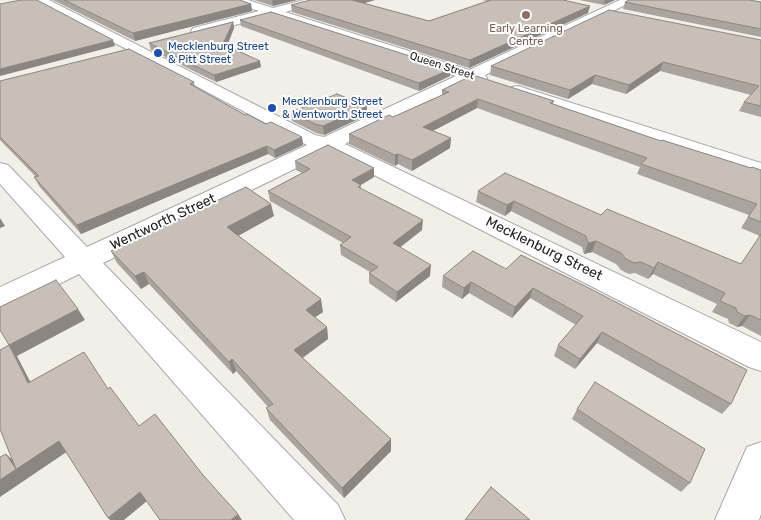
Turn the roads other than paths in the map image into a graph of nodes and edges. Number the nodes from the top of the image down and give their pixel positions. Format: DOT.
graph roads {
  1 [pos="40,0"];
  2 [pos="236,0"];
  3 [pos="317,0"];
  4 [pos="588,8"];
  5 [pos="627,8"];
  6 [pos="605,11"];
  7 [pos="271,12"];
  8 [pos="188,34"];
  9 [pos="151,43"];
  10 [pos="132,48"];
  11 [pos="114,53"];
  12 [pos="471,75"];
  13 [pos="326,144"];
  14 [pos="0,170"];
  15 [pos="761,170"];
  16 [pos="83,260"];
  17 [pos="0,300"];
  18 [pos="761,357"];
  19 [pos="761,461"];
  20 [pos="323,520"];
  21 [pos="737,520"];
  1 -- 10 [label="street"];
  2 -- 7 [label="street, Queen Street"];
  3 -- 7 [label="street"];
  4 -- 6 [label="street"];
  5 -- 6 [label="street, Wentworth Street"];
  6 -- 12 [label="street, Wentworth Street"];
  7 -- 8 [label="street"];
  7 -- 12 [label="street, Queen Street"];
  9 -- 10 [label="street"];
  10 -- 11 [label="street"];
  10 -- 13 [label="street, Mecklenburg Street"];
  12 -- 13 [label="street, Wentworth Street"];
  12 -- 15 [label="street, Queen Street"];
  13 -- 16 [label="street, Wentworth Street"];
  13 -- 18 [label="street, Mecklenburg Street"];
  14 -- 16 [label="street"];
  16 -- 17 [label="street, Wentworth Street"];
  16 -- 20 [label="street"];
  19 -- 21 [label="street"];
}
